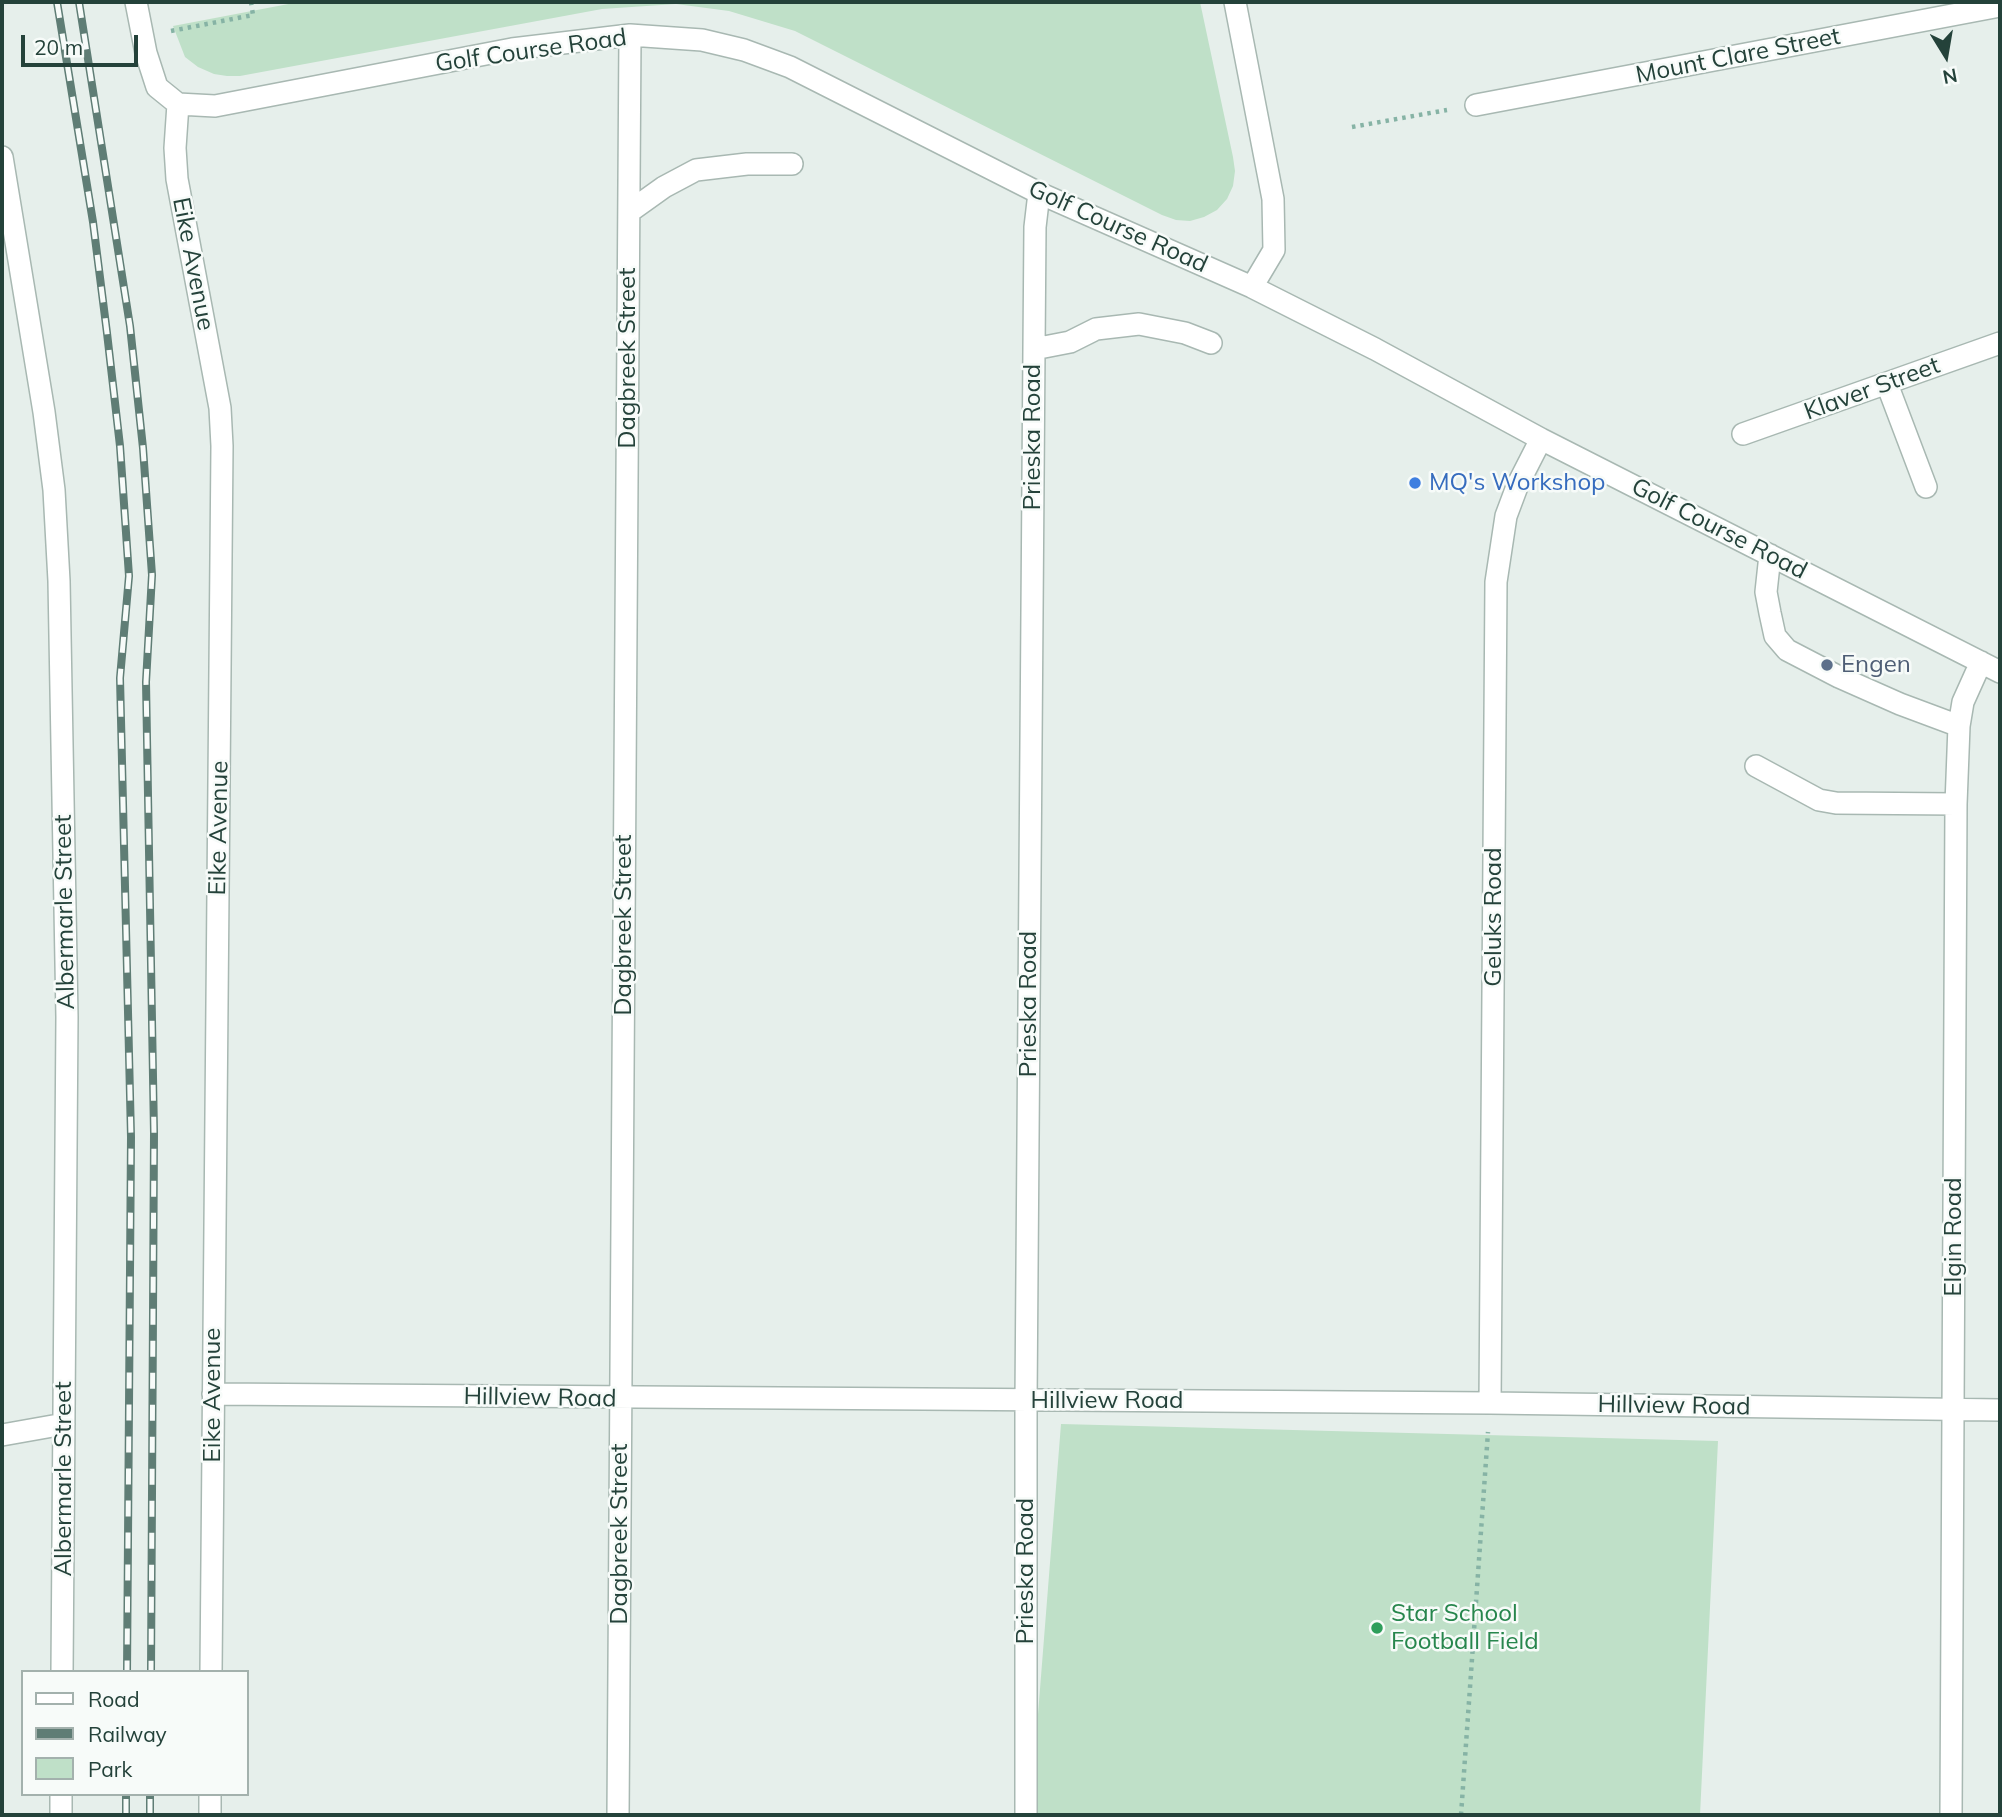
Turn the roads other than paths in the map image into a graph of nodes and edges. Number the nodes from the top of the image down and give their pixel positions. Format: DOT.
graph roads {
  1 [pos="136,2"];
  2 [pos="1235,2"];
  3 [pos="2000,6"];
  4 [pos="630,36"];
  5 [pos="178,104"];
  6 [pos="1466,107"];
  7 [pos="2,160"];
  8 [pos="792,164"];
  9 [pos="1039,193"];
  10 [pos="629,212"];
  11 [pos="1252,287"];
  12 [pos="1211,343"];
  13 [pos="2000,343"];
  14 [pos="1034,349"];
  15 [pos="1887,384"];
  16 [pos="1743,434"];
  17 [pos="1541,439"];
  18 [pos="1926,486"];
  19 [pos="1770,555"];
  20 [pos="1981,662"];
  21 [pos="2000,672"];
  22 [pos="1959,726"];
  23 [pos="1756,766"];
  24 [pos="1956,804"];
  25 [pos="213,1394"];
  26 [pos="621,1399"];
  27 [pos="1026,1400"];
  28 [pos="1490,1403"];
  29 [pos="1953,1410"];
  30 [pos="2000,1410"];
  31 [pos="64,1424"];
  32 [pos="2,1435"];
  33 [pos="62,1670"];
  34 [pos="211,1670"];
  35 [pos="61,1796"];
  36 [pos="210,1796"];
  37 [pos="61,1815"];
  38 [pos="210,1815"];
  39 [pos="618,1815"];
  40 [pos="1026,1815"];
  41 [pos="1951,1815"];
  1 -- 5 [label="street"];
  2 -- 11 [label="street"];
  3 -- 6 [label="street, Mount Clare Street"];
  4 -- 5 [label="street, Golf Course Road"];
  4 -- 9 [label="street, Golf Course Road"];
  4 -- 10 [label="street, Dagbreek Street"];
  5 -- 25 [label="street, Eike Avenue"];
  7 -- 31 [label="street, Albermarle Street"];
  8 -- 10 [label="street"];
  9 -- 11 [label="street, Golf Course Road"];
  9 -- 14 [label="street, Prieska Road"];
  10 -- 26 [label="street, Dagbreek Street"];
  11 -- 17 [label="street, Golf Course Road"];
  12 -- 14 [label="street"];
  13 -- 15 [label="street, Klaver Street"];
  14 -- 27 [label="street, Prieska Road"];
  15 -- 16 [label="street, Klaver Street"];
  15 -- 18 [label="street"];
  17 -- 19 [label="street, Golf Course Road"];
  17 -- 28 [label="street, Geluks Road"];
  19 -- 20 [label="street, Golf Course Road"];
  19 -- 22 [label="street"];
  20 -- 21 [label="street, Golf Course Road"];
  20 -- 22 [label="street, Elgin Road"];
  22 -- 24 [label="street, Elgin Road"];
  23 -- 24 [label="street"];
  24 -- 29 [label="street, Elgin Road"];
  25 -- 26 [label="street, Hillview Road"];
  25 -- 34 [label="street, Eike Avenue"];
  26 -- 27 [label="street, Hillview Road"];
  26 -- 39 [label="street, Dagbreek Street"];
  27 -- 28 [label="street, Hillview Road"];
  27 -- 40 [label="street, Prieska Road"];
  28 -- 29 [label="street, Hillview Road"];
  29 -- 30 [label="street, Hillview Road"];
  29 -- 41 [label="street, Elgin Road"];
  31 -- 32 [label="street"];
  31 -- 33 [label="street, Albermarle Street"];
  35 -- 37 [label="street"];
  36 -- 38 [label="street"];
}
